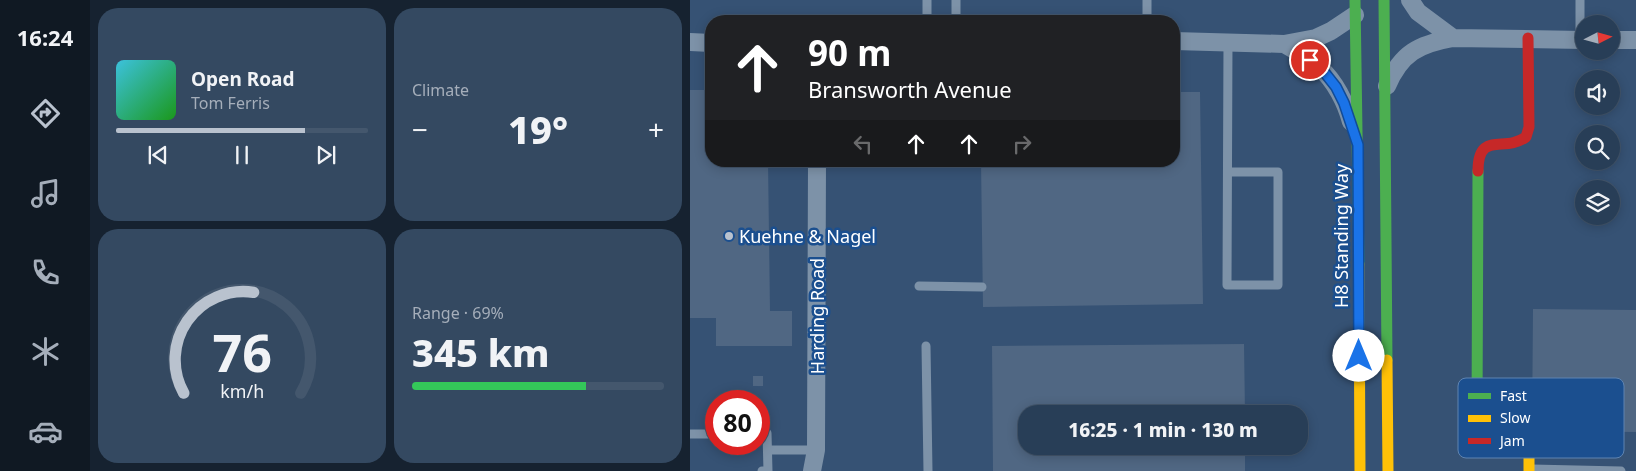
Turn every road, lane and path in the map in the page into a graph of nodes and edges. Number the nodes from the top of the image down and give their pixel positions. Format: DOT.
graph roads {
  1 [pos="927,0"];
  2 [pos="956,0"];
  3 [pos="1147,0"];
  4 [pos="1384,0"];
  5 [pos="1410,0"];
  6 [pos="1580,0"];
  7 [pos="1355,7"];
  8 [pos="927,15"];
  9 [pos="956,15"];
  10 [pos="1147,15"];
  11 [pos="1581,15"];
  12 [pos="1453,38"];
  13 [pos="1528,38"];
  14 [pos="1575,40"];
  15 [pos="1620,40"];
  16 [pos="1636,40"];
  17 [pos="1180,41"];
  18 [pos="690,42"];
  19 [pos="1228,42"];
  20 [pos="705,43"];
  21 [pos="1284,44"];
  22 [pos="1385,91"];
  23 [pos="1358,145"];
  24 [pos="817,167"];
  25 [pos="1228,172"];
  26 [pos="919,286"];
  27 [pos="982,287"];
  28 [pos="926,346"];
  29 [pos="1477,378"];
  30 [pos="690,434"];
  31 [pos="705,434"];
  32 [pos="770,450"];
  33 [pos="816,450"];
  34 [pos="768,455"];
  35 [pos="1529,470"];
  36 [pos="762,471"];
  37 [pos="812,471"];
  38 [pos="928,471"];
  39 [pos="1360,471"];
  40 [pos="1388,471"];
  41 [pos="1621,471"];
  1 -- 8 [label="lane"];
  2 -- 9 [label="lane"];
  3 -- 10 [label="lane"];
  4 -- 22 [label="main road"];
  5 -- 12 [label="street"];
  6 -- 11 [label="lane"];
  7 -- 21 [label="street"];
  7 -- 23 [label="main road, H8 Standing Way"];
  12 -- 13 [label="street"];
  12 -- 22 [label="street"];
  13 -- 14 [label="street"];
  13 -- 29 [label="main road"];
  15 -- 16 [label="street"];
  17 -- 19 [label="street"];
  18 -- 20 [label="street"];
  19 -- 21 [label="street"];
  19 -- 25 [label="lane"];
  21 -- 23 [label="street"];
  22 -- 40 [label="main road"];
  23 -- 39 [label="main road, H8 Standing Way"];
  24 -- 33 [label="street, Harding Road"];
  25 -- 25 [label="lane"];
  26 -- 27 [label="lane"];
  28 -- 38 [label="lane"];
  30 -- 31 [label="lane"];
  32 -- 33 [label="lane"];
  33 -- 37 [label="street, Harding Road"];
  34 -- 36 [label="lane"];
  35 -- 41 [label="lane"];
}
